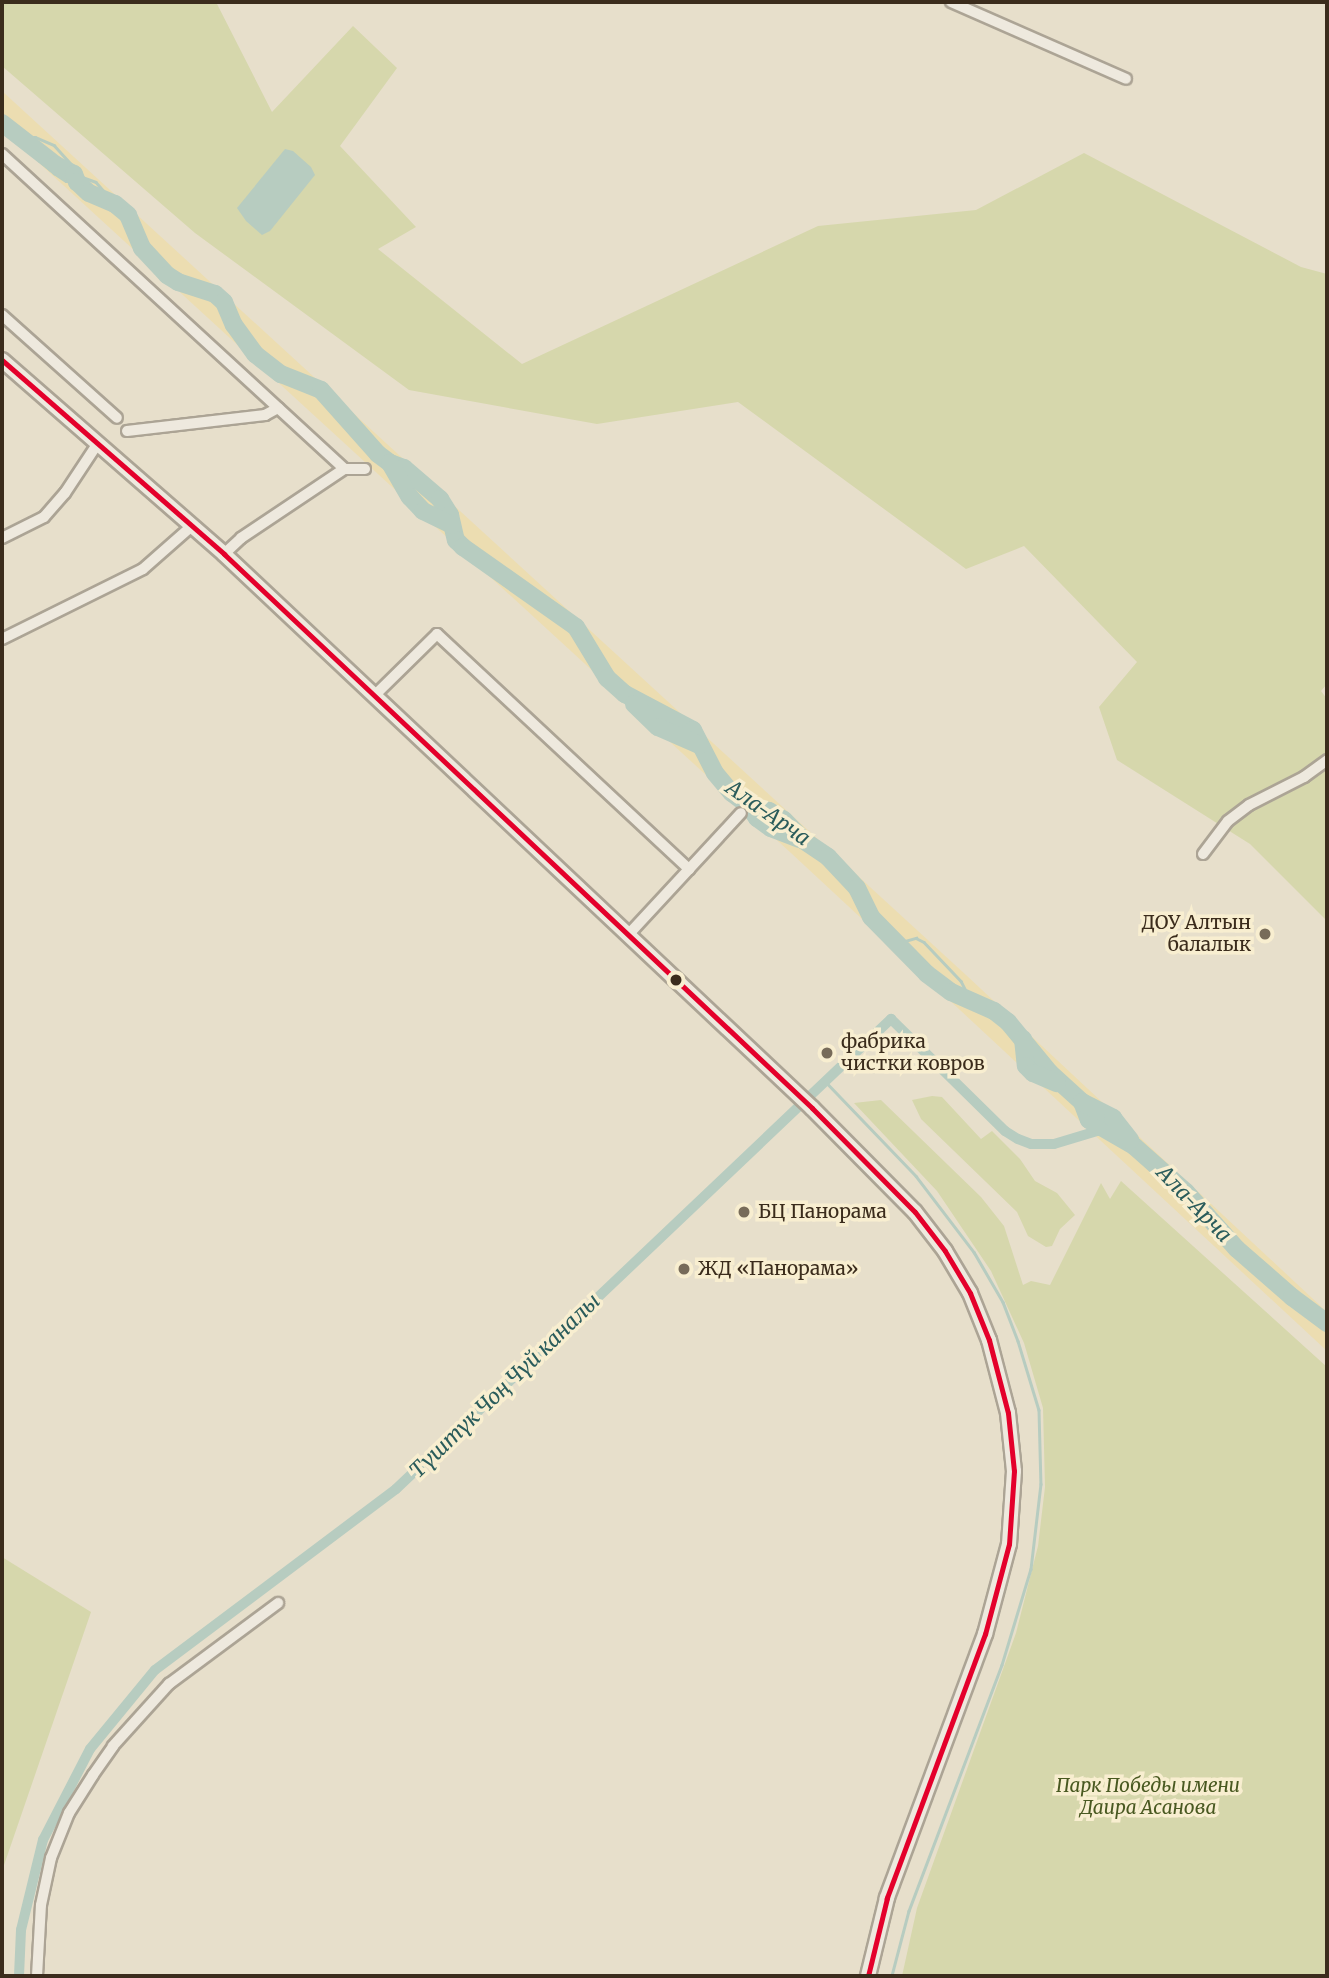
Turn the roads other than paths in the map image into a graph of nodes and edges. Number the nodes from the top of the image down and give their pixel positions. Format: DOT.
graph roads {
  1 [pos="951,2"];
  2 [pos="1126,79"];
  3 [pos="2,154"];
  4 [pos="2,315"];
  5 [pos="2,360"];
  6 [pos="278,408"];
  7 [pos="117,418"];
  8 [pos="127,431"];
  9 [pos="98,443"];
  10 [pos="344,469"];
  11 [pos="365,469"];
  12 [pos="192,526"];
  13 [pos="2,538"];
  14 [pos="224,554"];
  15 [pos="2,639"];
  16 [pos="374,695"];
  17 [pos="1327,760"];
  18 [pos="741,813"];
  19 [pos="1203,854"];
  20 [pos="689,869"];
  21 [pos="628,935"];
  22 [pos="278,1603"];
  23 [pos="37,1976"];
  24 [pos="867,1976"];
  1 -- 2 [label="street"];
  3 -- 6 [label="street"];
  4 -- 7 [label="street"];
  5 -- 9 [label="main road"];
  6 -- 8 [label="street"];
  6 -- 10 [label="street"];
  9 -- 12 [label="main road"];
  9 -- 13 [label="street"];
  10 -- 11 [label="street"];
  10 -- 14 [label="street"];
  12 -- 14 [label="main road"];
  12 -- 15 [label="street"];
  14 -- 16 [label="main road"];
  16 -- 20 [label="street"];
  16 -- 21 [label="main road"];
  17 -- 19 [label="street"];
  18 -- 20 [label="street"];
  20 -- 21 [label="street"];
  21 -- 24 [label="main road"];
  22 -- 23 [label="street"];
}
